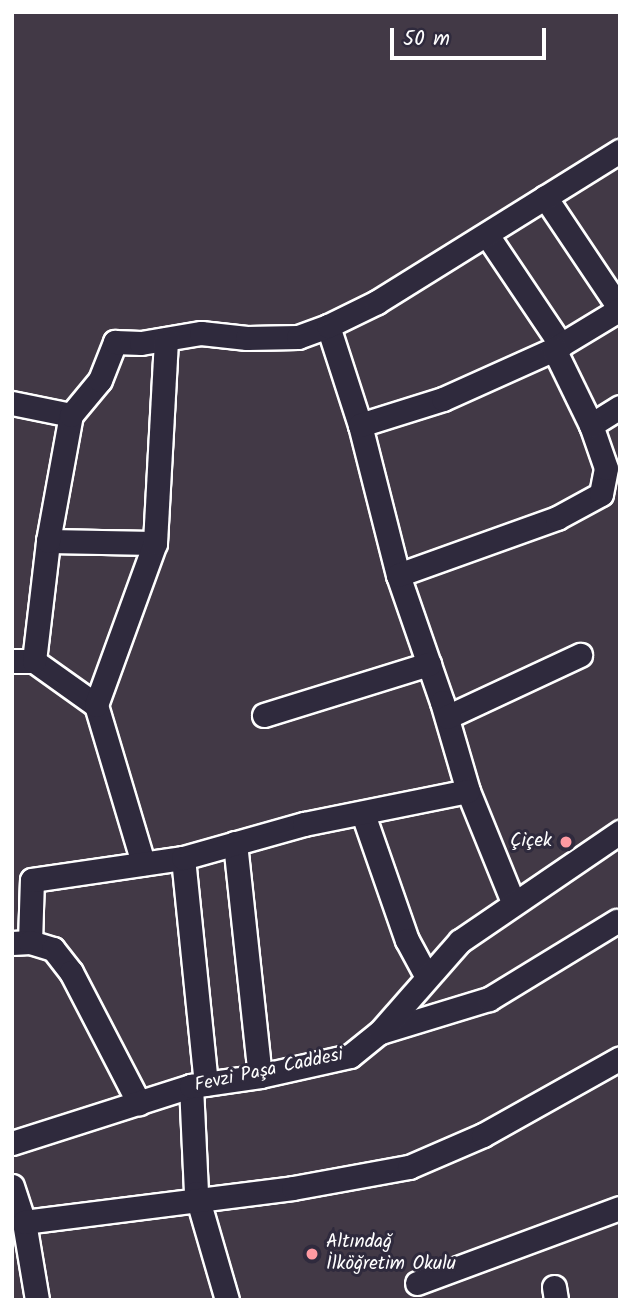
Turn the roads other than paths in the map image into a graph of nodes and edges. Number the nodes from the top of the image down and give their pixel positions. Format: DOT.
graph roads {
  1 [pos="620,151"];
  2 [pos="545,197"];
  3 [pos="487,234"];
  4 [pos="620,309"];
  5 [pos="328,326"];
  6 [pos="166,339"];
  7 [pos="558,347"];
  8 [pos="12,403"];
  9 [pos="620,407"];
  10 [pos="71,415"];
  11 [pos="360,425"];
  12 [pos="591,425"];
  13 [pos="48,541"];
  14 [pos="156,543"];
  15 [pos="398,575"];
  16 [pos="580,655"];
  17 [pos="23,661"];
  18 [pos="429,664"];
  19 [pos="96,705"];
  20 [pos="264,715"];
  21 [pos="447,718"];
  22 [pos="468,791"];
  23 [pos="363,814"];
  24 [pos="620,832"];
  25 [pos="235,843"];
  26 [pos="183,858"];
  27 [pos="144,863"];
  28 [pos="513,902"];
  29 [pos="617,921"];
  30 [pos="21,943"];
  31 [pos="427,977"];
  32 [pos="380,1032"];
  33 [pos="620,1058"];
  34 [pos="260,1076"];
  35 [pos="198,1085"];
  36 [pos="139,1102"];
  37 [pos="12,1143"];
  38 [pos="12,1186"];
  39 [pos="198,1200"];
  40 [pos="620,1208"];
  41 [pos="24,1222"];
  42 [pos="417,1283"];
  43 [pos="37,1300"];
  44 [pos="228,1300"];
  1 -- 2 [label="street"];
  2 -- 3 [label="street"];
  2 -- 4 [label="street"];
  3 -- 5 [label="street"];
  3 -- 7 [label="street"];
  4 -- 7 [label="street"];
  5 -- 6 [label="street"];
  5 -- 11 [label="street"];
  6 -- 10 [label="street"];
  6 -- 14 [label="street"];
  7 -- 11 [label="street"];
  7 -- 12 [label="street"];
  8 -- 10 [label="street"];
  9 -- 12 [label="street"];
  10 -- 13 [label="street"];
  11 -- 15 [label="street"];
  12 -- 15 [label="street"];
  13 -- 14 [label="street"];
  13 -- 17 [label="street"];
  14 -- 19 [label="street"];
  15 -- 18 [label="street"];
  16 -- 21 [label="street"];
  17 -- 19 [label="street"];
  18 -- 20 [label="street"];
  18 -- 21 [label="street"];
  19 -- 27 [label="street"];
  21 -- 22 [label="street"];
  22 -- 23 [label="street"];
  22 -- 28 [label="street"];
  23 -- 25 [label="street"];
  23 -- 31 [label="street"];
  24 -- 28 [label="street, Fevzi Paşa Caddesi"];
  25 -- 26 [label="street"];
  25 -- 34 [label="street"];
  26 -- 27 [label="street"];
  26 -- 35 [label="street"];
  27 -- 30 [label="street"];
  28 -- 31 [label="street, Fevzi Paşa Caddesi"];
  29 -- 32 [label="street"];
  30 -- 36 [label="street"];
  31 -- 32 [label="street, Fevzi Paşa Caddesi"];
  32 -- 34 [label="street, Fevzi Paşa Caddesi"];
  33 -- 39 [label="street"];
  34 -- 35 [label="street, Fevzi Paşa Caddesi"];
  35 -- 36 [label="street, Fevzi Paşa Caddesi"];
  35 -- 39 [label="street"];
  36 -- 37 [label="street, Fevzi Paşa Caddesi"];
  38 -- 41 [label="street"];
  39 -- 41 [label="street"];
  39 -- 44 [label="street"];
  40 -- 42 [label="street"];
  41 -- 43 [label="street"];
}
